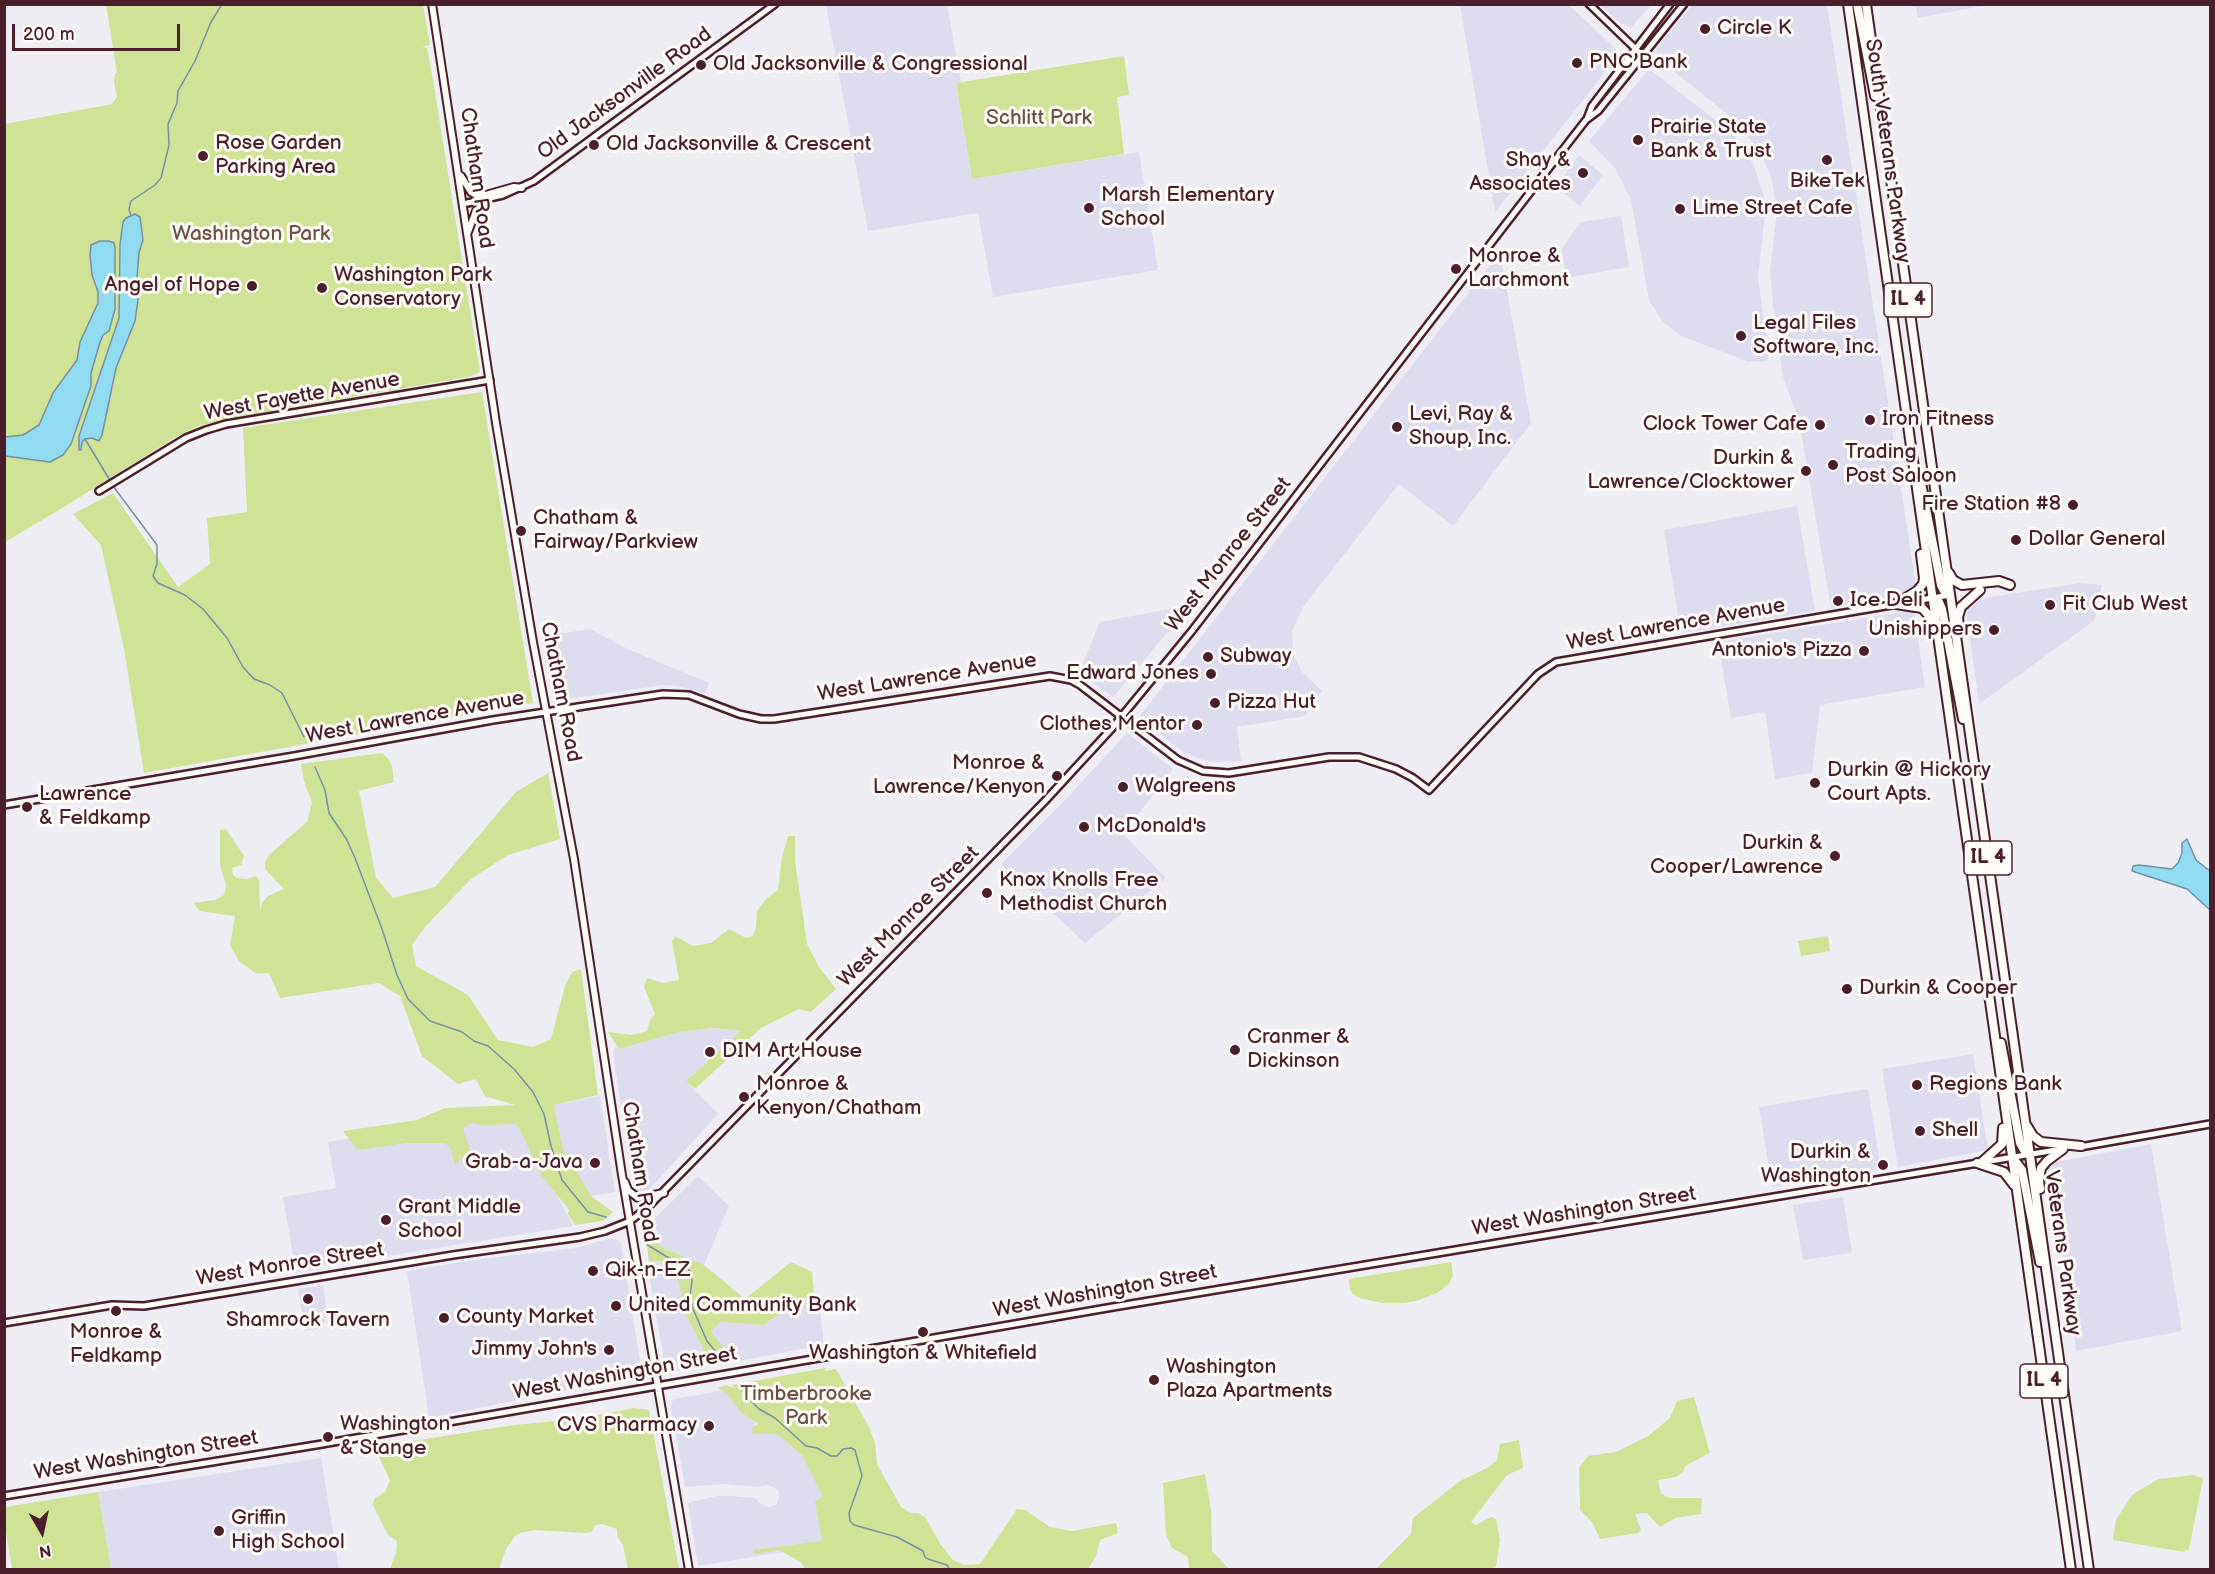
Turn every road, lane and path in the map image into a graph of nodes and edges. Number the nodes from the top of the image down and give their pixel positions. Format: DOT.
graph roads {
  1 [pos="432,4"];
  2 [pos="775,4"];
  3 [pos="1589,4"];
  4 [pos="1670,4"];
  5 [pos="1684,4"];
  6 [pos="1848,4"];
  7 [pos="1857,4"];
  8 [pos="1866,4"];
  9 [pos="1871,4"];
  10 [pos="1635,50"];
  11 [pos="1643,56"];
  12 [pos="1878,91"];
  13 [pos="1882,114"];
  14 [pos="1586,120"];
  15 [pos="458,171"];
  16 [pos="522,188"];
  17 [pos="489,199"];
  18 [pos="463,204"];
  19 [pos="468,236"];
  20 [pos="490,380"];
  21 [pos="1910,440"];
  22 [pos="99,491"];
  23 [pos="1917,493"];
  24 [pos="1946,568"];
  25 [pos="2010,585"];
  26 [pos="1980,590"];
  27 [pos="1950,595"];
  28 [pos="1933,598"];
  29 [pos="1896,604"];
  30 [pos="1936,625"];
  31 [pos="1964,691"];
  32 [pos="546,712"];
  33 [pos="1122,716"];
  34 [pos="1972,746"];
  35 [pos="4,805"];
  36 [pos="1989,992"];
  37 [pos="1998,1058"];
  38 [pos="2025,1122"];
  39 [pos="2211,1124"];
  40 [pos="2081,1146"];
  41 [pos="2063,1149"];
  42 [pos="2030,1155"];
  43 [pos="2012,1157"];
  44 [pos="1979,1163"];
  45 [pos="622,1175"];
  46 [pos="2017,1192"];
  47 [pos="664,1193"];
  48 [pos="630,1221"];
  49 [pos="2043,1247"];
  50 [pos="2050,1295"];
  51 [pos="4,1323"];
  52 [pos="657,1386"];
  53 [pos="4,1496"];
  54 [pos="689,1569"];
  55 [pos="2071,1569"];
  56 [pos="2089,1569"];
  1 -- 15 [label="main road, Chatham Road"];
  2 -- 16 [label="street, Old Jacksonville Road"];
  3 -- 10 [label="street"];
  4 -- 10 [label="street, West Monroe Street"];
  5 -- 11 [label="street, West Monroe Street"];
  6 -- 21 [label="highway, South Veterans Parkway / IL 4"];
  7 -- 13 [label="highway"];
  8 -- 12 [label="highway, South Veterans Parkway / IL 4"];
  9 -- 12 [label="highway"];
  10 -- 11 [label="street"];
  10 -- 14 [label="street, West Monroe Street"];
  11 -- 14 [label="street, West Monroe Street"];
  12 -- 13 [label="highway, South Veterans Parkway / IL 4"];
  13 -- 24 [label="highway, South Veterans Parkway / IL 4"];
  14 -- 33 [label="street, West Monroe Street"];
  15 -- 16 [label="main road"];
  15 -- 18 [label="main road, Chatham Road"];
  16 -- 17 [label="street, Old Jacksonville Road"];
  17 -- 18 [label="street, Old Jacksonville Road"];
  17 -- 19 [label="main road"];
  18 -- 19 [label="main road, Chatham Road"];
  19 -- 20 [label="main road, Chatham Road"];
  20 -- 22 [label="street, West Fayette Avenue"];
  20 -- 32 [label="main road, Chatham Road"];
  21 -- 23 [label="highway, South Veterans Parkway / IL 4"];
  21 -- 27 [label="highway"];
  23 -- 28 [label="highway, South Veterans Parkway / IL 4"];
  23 -- 29 [label="highway"];
  24 -- 25 [label="highway"];
  24 -- 27 [label="highway, South Veterans Parkway / IL 4"];
  26 -- 31 [label="highway"];
  27 -- 28 [label="street, West Lawrence Avenue"];
  27 -- 31 [label="highway, South Veterans Parkway / IL 4"];
  28 -- 29 [label="street, West Lawrence Avenue"];
  28 -- 30 [label="highway, South Veterans Parkway / IL 4"];
  28 -- 34 [label="highway"];
  29 -- 30 [label="highway"];
  29 -- 33 [label="street, West Lawrence Avenue"];
  30 -- 36 [label="highway, South Veterans Parkway / IL 4"];
  31 -- 34 [label="highway, South Veterans Parkway / IL 4"];
  32 -- 33 [label="street, West Lawrence Avenue"];
  32 -- 35 [label="street, West Lawrence Avenue"];
  32 -- 45 [label="main road, Chatham Road"];
  33 -- 47 [label="street, West Monroe Street"];
  34 -- 38 [label="highway, South Veterans Parkway / IL 4"];
  36 -- 37 [label="highway, South Veterans Parkway / IL 4"];
  36 -- 42 [label="highway"];
  37 -- 43 [label="highway, South Veterans Parkway / IL 4"];
  37 -- 44 [label="highway"];
  38 -- 40 [label="highway"];
  38 -- 42 [label="highway, South Veterans Parkway / IL 4"];
  39 -- 40 [label="street, West Washington Street"];
  40 -- 41 [label="street, West Washington Street"];
  41 -- 42 [label="street, West Washington Street"];
  41 -- 49 [label="highway"];
  42 -- 43 [label="street, West Washington Street"];
  42 -- 49 [label="highway, Veterans Parkway / IL 4"];
  43 -- 44 [label="street, West Washington Street"];
  43 -- 46 [label="highway, Veterans Parkway / IL 4"];
  43 -- 50 [label="highway"];
  44 -- 46 [label="highway"];
  44 -- 52 [label="street, West Washington Street"];
  45 -- 47 [label="main road"];
  45 -- 48 [label="main road, Chatham Road"];
  46 -- 55 [label="highway, Veterans Parkway / IL 4"];
  47 -- 48 [label="street, West Monroe Street"];
  48 -- 51 [label="street, West Monroe Street"];
  48 -- 52 [label="main road, Chatham Road"];
  49 -- 50 [label="highway, Veterans Parkway / IL 4"];
  50 -- 56 [label="highway, Veterans Parkway / IL 4"];
  52 -- 53 [label="street, West Washington Street"];
  52 -- 54 [label="main road, Chatham Road"];
}
